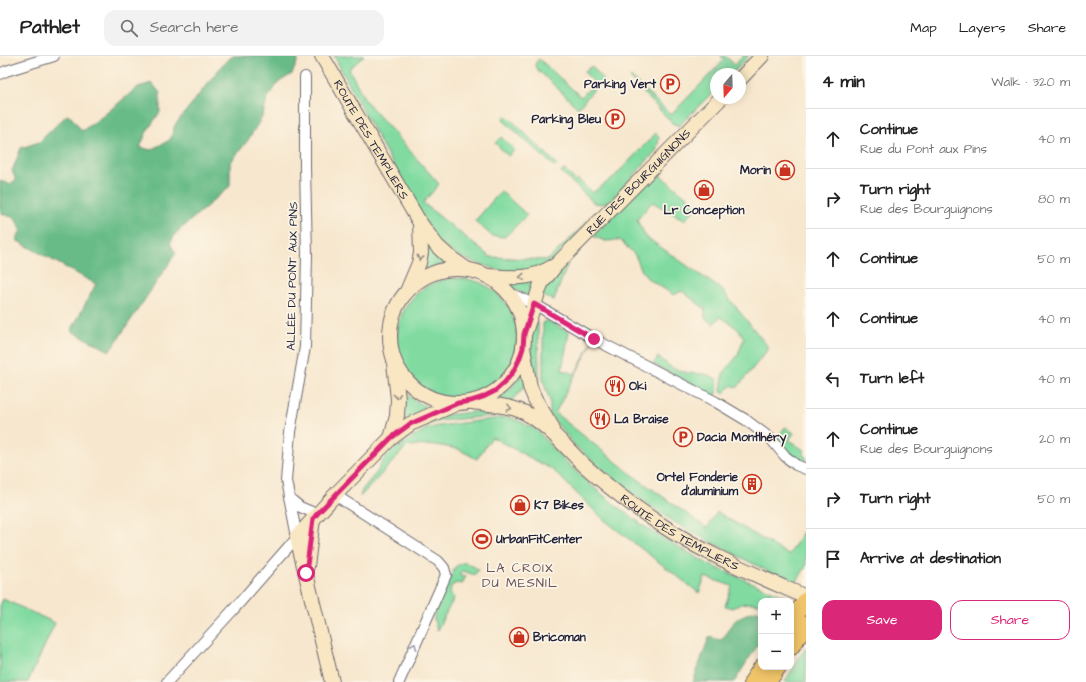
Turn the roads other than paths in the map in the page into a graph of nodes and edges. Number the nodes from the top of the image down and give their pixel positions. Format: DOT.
graph roads {
  1 [pos="54,56"];
  2 [pos="322,56"];
  3 [pos="762,56"];
  4 [pos="746,73"];
  5 [pos="0,74"];
  6 [pos="305,77"];
  7 [pos="716,104"];
  8 [pos="420,223"];
  9 [pos="556,265"];
  10 [pos="469,270"];
  11 [pos="485,275"];
  12 [pos="407,291"];
  13 [pos="507,292"];
  14 [pos="534,304"];
  15 [pos="523,341"];
  16 [pos="393,357"];
  17 [pos="464,402"];
  18 [pos="391,438"];
  19 [pos="567,448"];
  20 [pos="806,469"];
  21 [pos="335,495"];
  22 [pos="288,498"];
  23 [pos="315,516"];
  24 [pos="297,537"];
  25 [pos="306,573"];
  26 [pos="806,598"];
  27 [pos="794,617"];
  28 [pos="806,624"];
  29 [pos="794,642"];
  30 [pos="760,670"];
  31 [pos="776,670"];
  32 [pos="167,682"];
  33 [pos="332,682"];
  34 [pos="399,682"];
  35 [pos="752,682"];
  36 [pos="768,682"];
  1 -- 5 [label="street"];
  2 -- 8 [label="main road, ROUTE DES TEMPLIERS"];
  3 -- 4 [label="main road"];
  6 -- 22 [label="street, ALLÉE DU PONT AUX PINS"];
  7 -- 9 [label="main road, RUE DES BOURGUIGNONS"];
  8 -- 10 [label="main road, ROUTE DES TEMPLIERS"];
  8 -- 12 [label="main road, ROUTE DES TEMPLIERS, one-way"];
  9 -- 11 [label="main road, RUE DES BOURGUIGNONS, one-way"];
  9 -- 14 [label="main road, RUE DES BOURGUIGNONS"];
  10 -- 11 [label="main road"];
  10 -- 12 [label="main road"];
  11 -- 13 [label="main road"];
  12 -- 16 [label="main road"];
  13 -- 14 [label="street"];
  13 -- 15 [label="main road"];
  14 -- 15 [label="main road, RUE DES BOURGUIGNONS"];
  14 -- 20 [label="street"];
  15 -- 17 [label="main road"];
  15 -- 19 [label="main road, ROUTE DES TEMPLIERS"];
  16 -- 17 [label="main road"];
  16 -- 18 [label="main road, one-way"];
  17 -- 18 [label="main road"];
  17 -- 19 [label="main road, ROUTE DES TEMPLIERS, one-way"];
  18 -- 21 [label="main road"];
  19 -- 26 [label="main road, ROUTE DES TEMPLIERS"];
  21 -- 23 [label="main road"];
  34 -- 21 [label="street, one-way"];
  22 -- 23 [label="street"];
  22 -- 24 [label="street, ALLÉE DU PONT AUX PINS"];
  23 -- 24 [label="main road"];
  23 -- 25 [label="main road"];
  24 -- 25 [label="main road"];
  24 -- 32 [label="street"];
  25 -- 33 [label="main road"];
  26 -- 27 [label="main road"];
  28 -- 29 [label="main road"];
  30 -- 35 [label="main road"];
  31 -- 36 [label="main road"];
}
